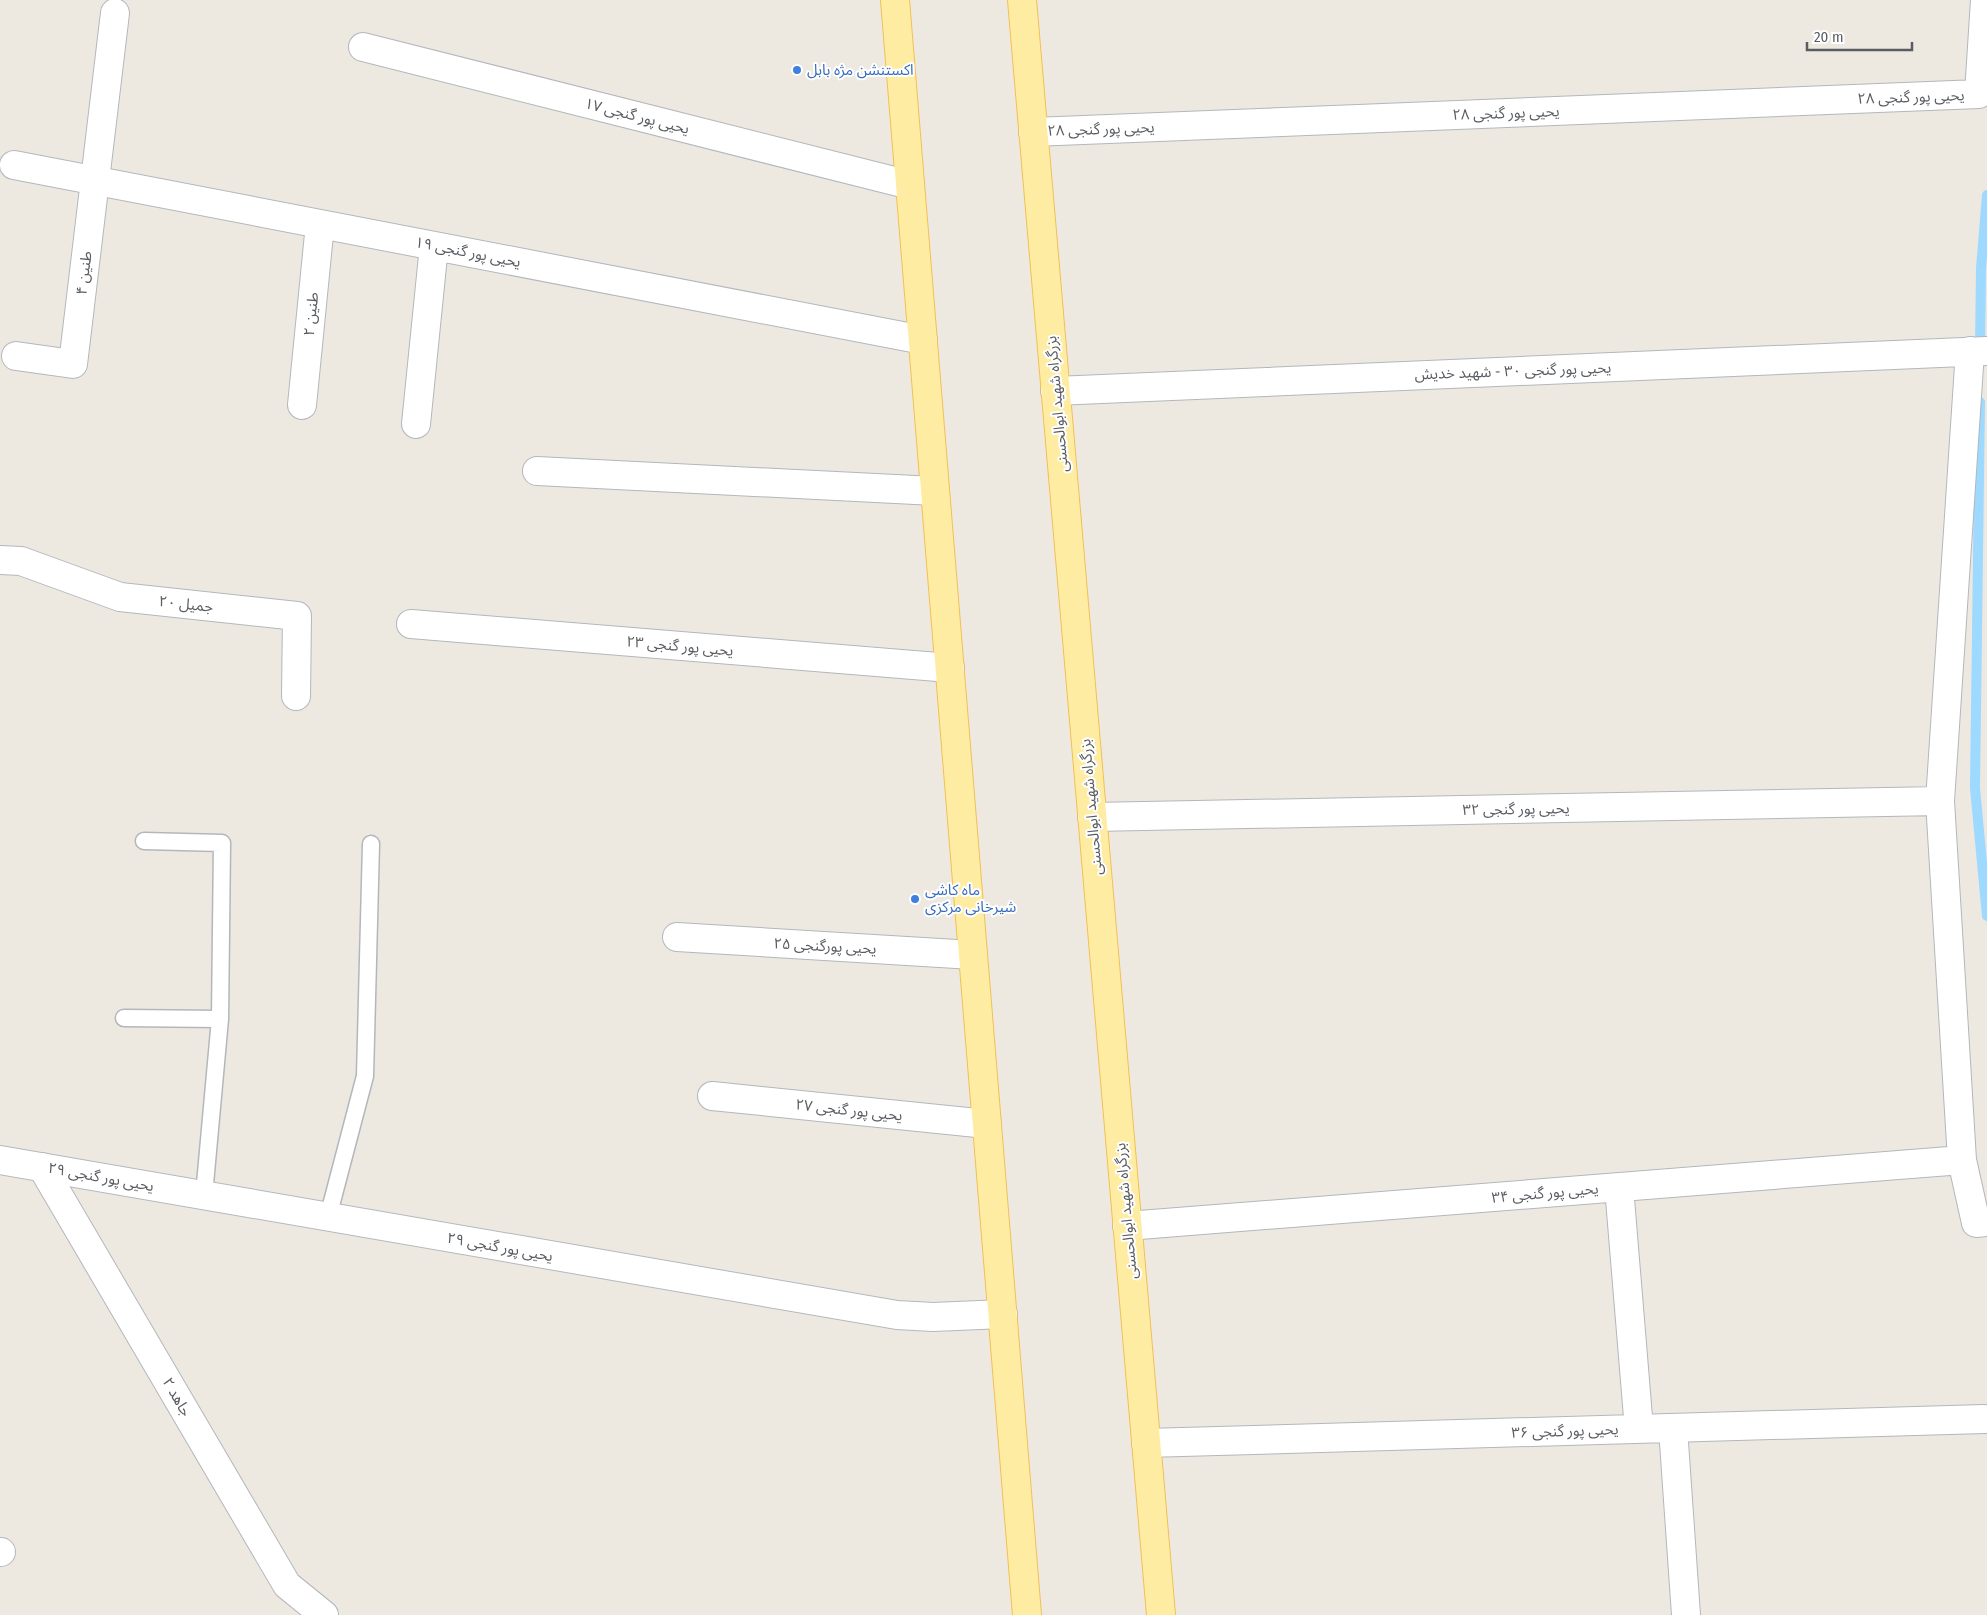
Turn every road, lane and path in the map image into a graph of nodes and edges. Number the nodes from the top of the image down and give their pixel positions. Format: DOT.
graph roads {
  1 [pos="895,0"];
  2 [pos="1022,0"];
  3 [pos="1985,0"];
  4 [pos="115,12"];
  5 [pos="363,47"];
  6 [pos="1033,132"];
  7 [pos="14,165"];
  8 [pos="95,181"];
  9 [pos="910,185"];
  10 [pos="320,224"];
  11 [pos="434,246"];
  12 [pos="923,340"];
  13 [pos="1978,351"];
  14 [pos="16,356"];
  15 [pos="1055,391"];
  16 [pos="302,405"];
  17 [pos="416,424"];
  18 [pos="537,471"];
  19 [pos="935,492"];
  20 [pos="0,560"];
  21 [pos="411,624"];
  22 [pos="950,668"];
  23 [pos="296,696"];
  24 [pos="1940,801"];
  25 [pos="1092,817"];
  26 [pos="144,841"];
  27 [pos="371,844"];
  28 [pos="677,937"];
  29 [pos="973,955"];
  30 [pos="124,1018"];
  31 [pos="220,1019"];
  32 [pos="712,1096"];
  33 [pos="987,1124"];
  34 [pos="0,1160"];
  35 [pos="1962,1160"];
  36 [pos="42,1167"];
  37 [pos="1619,1187"];
  38 [pos="204,1196"];
  39 [pos="328,1217"];
  40 [pos="1981,1223"];
  41 [pos="1128,1226"];
  42 [pos="1002,1314"];
  43 [pos="1984,1419"];
  44 [pos="1673,1428"];
  45 [pos="1639,1429"];
  46 [pos="1146,1443"];
  47 [pos="324,1615"];
  48 [pos="1027,1615"];
  49 [pos="1161,1615"];
  50 [pos="1686,1615"];
  1 -- 9 [label="main road"];
  2 -- 6 [label="main road, بزرگراه شهید ابوالحسنی"];
  3 -- 6 [label="street, یحیی پور گنجی ۲۸"];
  4 -- 8 [label="street, طنین ۴"];
  5 -- 9 [label="street, یحیی پور گنجی ۱۷"];
  6 -- 15 [label="main road, بزرگراه شهید ابوالحسنی"];
  7 -- 8 [label="street, یحیی پور گنجی ۱۹"];
  8 -- 10 [label="street, یحیی پور گنجی ۱۹"];
  8 -- 14 [label="street, طنین ۴"];
  9 -- 12 [label="main road"];
  10 -- 11 [label="street, یحیی پور گنجی ۱۹"];
  10 -- 16 [label="street, طنین ۲"];
  11 -- 12 [label="street, یحیی پور گنجی ۱۹"];
  11 -- 17 [label="street"];
  12 -- 19 [label="main road"];
  13 -- 15 [label="street, یحیی پور گنجی ۳۰ - شهید خدیش"];
  13 -- 24 [label="street"];
  15 -- 25 [label="main road, بزرگراه شهید ابوالحسنی"];
  18 -- 19 [label="street"];
  19 -- 22 [label="main road"];
  20 -- 23 [label="street, جمیل ۲۰"];
  21 -- 22 [label="street, یحیی پور گنجی ۲۳"];
  22 -- 29 [label="main road"];
  24 -- 25 [label="street, یحیی پور گنجی ۳۲"];
  24 -- 35 [label="street"];
  25 -- 41 [label="main road, بزرگراه شهید ابوالحسنی"];
  26 -- 31 [label="lane"];
  27 -- 39 [label="lane"];
  28 -- 29 [label="street, یحیی پورگنجی ۲۵"];
  29 -- 33 [label="main road"];
  30 -- 31 [label="lane"];
  31 -- 38 [label="lane"];
  32 -- 33 [label="street, یحیی پور گنجی ۲۷"];
  33 -- 42 [label="main road"];
  34 -- 36 [label="street, یحیی پور گنجی ۲۹"];
  35 -- 37 [label="street, یحیی پور گنجی ۳۴"];
  35 -- 40 [label="street"];
  36 -- 38 [label="street, یحیی پور گنجی ۲۹"];
  36 -- 47 [label="street, جاهد ۲"];
  37 -- 41 [label="street, یحیی پور گنجی ۳۴"];
  37 -- 45 [label="street"];
  38 -- 39 [label="street, یحیی پور گنجی ۲۹"];
  39 -- 42 [label="street, یحیی پور گنجی ۲۹"];
  41 -- 46 [label="main road, بزرگراه شهید ابوالحسنی"];
  42 -- 48 [label="main road"];
  43 -- 44 [label="street, یحیی پور گنجی ۳۶"];
  44 -- 45 [label="street, یحیی پور گنجی ۳۶"];
  44 -- 50 [label="street"];
  45 -- 46 [label="street, یحیی پور گنجی ۳۶"];
  46 -- 49 [label="main road, بزرگراه شهید ابوالحسنی"];
}
